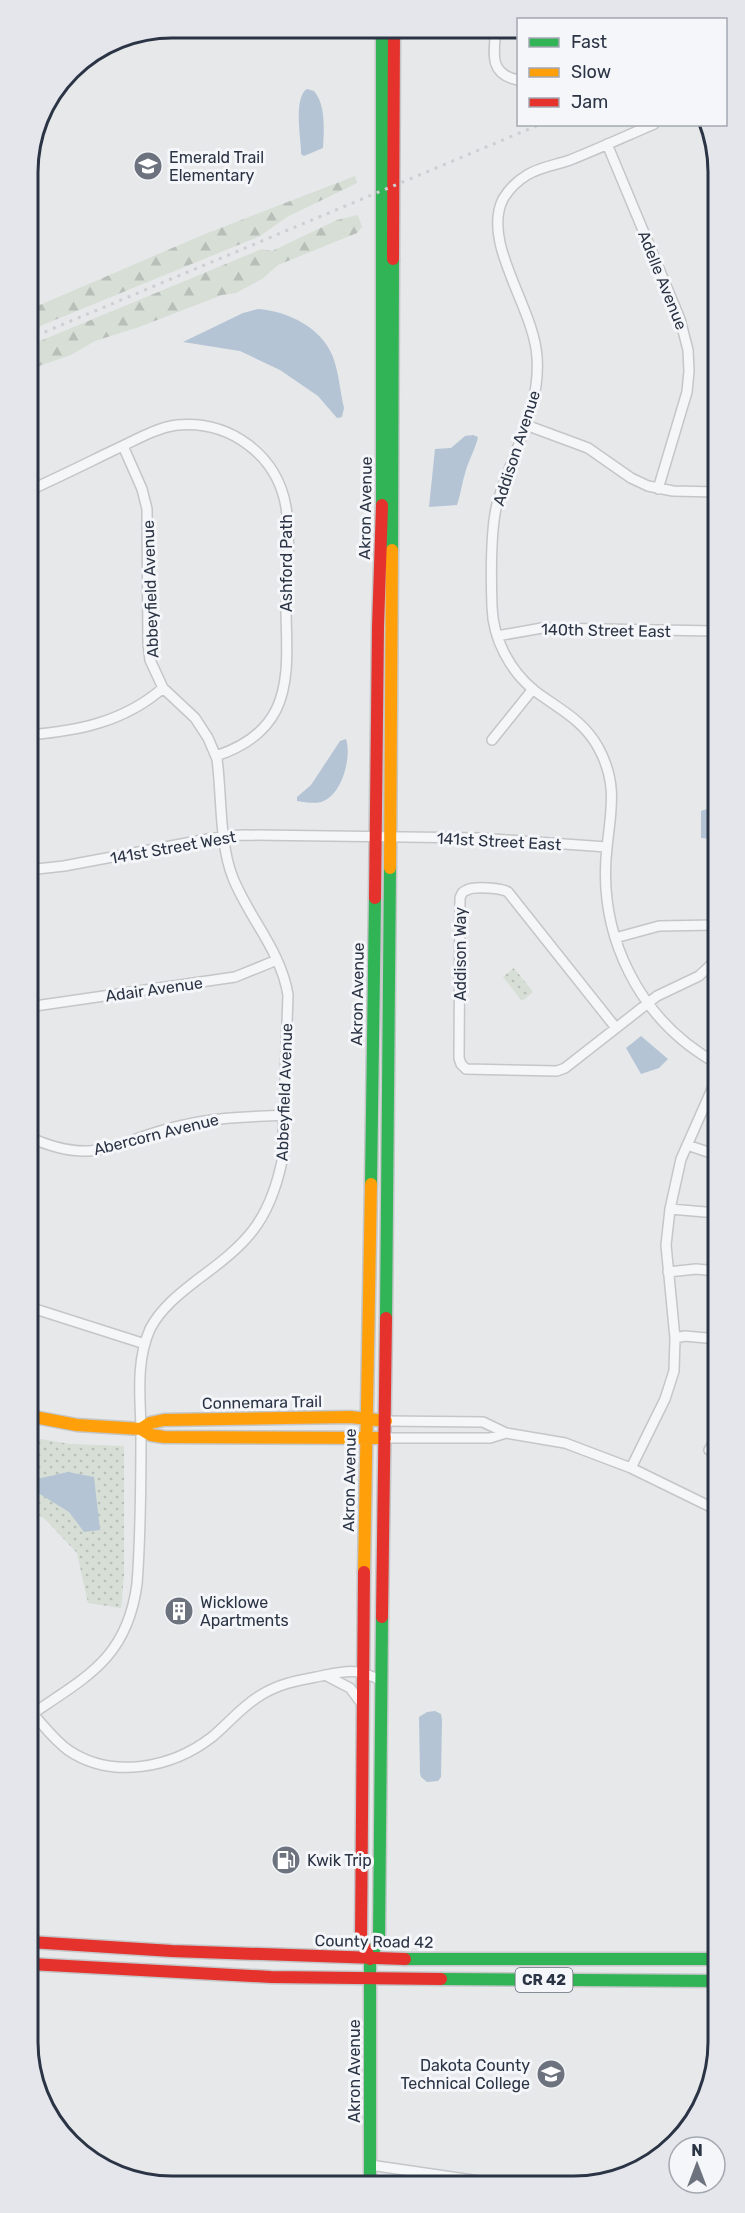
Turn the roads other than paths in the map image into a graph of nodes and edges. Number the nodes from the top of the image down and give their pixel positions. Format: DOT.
graph roads {
  1 [pos="382,38"];
  2 [pos="394,38"];
  3 [pos="495,38"];
  4 [pos="517,79"];
  5 [pos="649,126"];
  6 [pos="607,144"];
  7 [pos="526,425"];
  8 [pos="123,446"];
  9 [pos="38,487"];
  10 [pos="658,489"];
  11 [pos="708,492"];
  12 [pos="708,631"];
  13 [pos="497,636"];
  14 [pos="163,688"];
  15 [pos="533,689"];
  16 [pos="38,734"];
  17 [pos="492,740"];
  18 [pos="216,756"];
  19 [pos="224,836"];
  20 [pos="376,836"];
  21 [pos="391,836"];
  22 [pos="607,848"];
  23 [pos="38,869"];
  24 [pos="708,925"];
  25 [pos="615,938"];
  26 [pos="278,960"];
  27 [pos="708,968"];
  28 [pos="647,1003"];
  29 [pos="38,1006"];
  30 [pos="616,1028"];
  31 [pos="708,1058"];
  32 [pos="708,1099"];
  33 [pos="285,1115"];
  34 [pos="38,1140"];
  35 [pos="687,1145"];
  36 [pos="707,1152"];
  37 [pos="670,1209"];
  38 [pos="707,1212"];
  39 [pos="707,1270"];
  40 [pos="668,1272"];
  41 [pos="38,1310"];
  42 [pos="675,1338"];
  43 [pos="707,1338"];
  44 [pos="145,1344"];
  45 [pos="38,1418"];
  46 [pos="366,1419"];
  47 [pos="386,1422"];
  48 [pos="141,1429"];
  49 [pos="506,1433"];
  50 [pos="385,1438"];
  51 [pos="365,1439"];
  52 [pos="632,1468"];
  53 [pos="707,1505"];
  54 [pos="363,1671"];
  55 [pos="325,1675"];
  56 [pos="382,1681"];
  57 [pos="363,1706"];
  58 [pos="38,1710"];
  59 [pos="38,1722"];
  60 [pos="38,1943"];
  61 [pos="370,1959"];
  62 [pos="707,1959"];
  63 [pos="38,1964"];
  64 [pos="370,1978"];
  65 [pos="707,1980"];
  66 [pos="370,2165"];
  67 [pos="370,2176"];
  68 [pos="445,2176"];
  1 -- 20 [label="main road, Akron Avenue"];
  2 -- 21 [label="main road, Akron Avenue"];
  3 -- 4 [label="street"];
  5 -- 6 [label="street, Addison Avenue"];
  6 -- 7 [label="street, Addison Avenue"];
  6 -- 10 [label="street, Adelle Avenue"];
  7 -- 10 [label="street"];
  7 -- 13 [label="street, Addison Avenue"];
  8 -- 9 [label="street, Ashford Path"];
  8 -- 14 [label="street, Abbeyfield Avenue"];
  8 -- 18 [label="street, Ashford Path"];
  10 -- 11 [label="street"];
  12 -- 13 [label="street, 140th Street East"];
  13 -- 15 [label="street, Addison Avenue"];
  14 -- 16 [label="street"];
  14 -- 18 [label="street, Abbeyfield Avenue"];
  15 -- 17 [label="street"];
  15 -- 22 [label="street, Addison Avenue"];
  18 -- 19 [label="street, Abbeyfield Avenue"];
  19 -- 20 [label="street, 141st Street West"];
  19 -- 23 [label="street, 141st Street West"];
  19 -- 26 [label="street, Abbeyfield Avenue"];
  20 -- 21 [label="street, 141st Street West"];
  20 -- 46 [label="main road, Akron Avenue"];
  21 -- 22 [label="street, 141st Street East"];
  21 -- 47 [label="main road, Akron Avenue"];
  22 -- 25 [label="street, Addison Avenue"];
  24 -- 25 [label="street"];
  25 -- 28 [label="street, Addison Avenue"];
  26 -- 29 [label="street, Adair Avenue"];
  26 -- 33 [label="street, Abbeyfield Avenue"];
  27 -- 28 [label="street, Addison Way"];
  28 -- 30 [label="street, Addison Way"];
  28 -- 31 [label="street, Addison Avenue"];
  30 -- 30 [label="street, Addison Way"];
  32 -- 35 [label="street"];
  33 -- 34 [label="street, Abercorn Avenue"];
  33 -- 44 [label="street, Abbeyfield Avenue"];
  35 -- 36 [label="street"];
  35 -- 37 [label="street"];
  37 -- 38 [label="street"];
  37 -- 40 [label="street"];
  39 -- 40 [label="street"];
  40 -- 42 [label="street"];
  41 -- 44 [label="street"];
  42 -- 43 [label="street"];
  42 -- 52 [label="street"];
  44 -- 48 [label="street, Abbeyfield Avenue"];
  45 -- 48 [label="main road, Connemara Trail"];
  46 -- 47 [label="main road, Connemara Trail"];
  46 -- 48 [label="main road, Connemara Trail"];
  46 -- 51 [label="main road, Akron Avenue"];
  47 -- 49 [label="street"];
  47 -- 50 [label="main road, Akron Avenue"];
  48 -- 51 [label="main road, Connemara Trail"];
  48 -- 58 [label="street, Abbeyfield Avenue"];
  49 -- 50 [label="street"];
  49 -- 52 [label="street"];
  50 -- 51 [label="main road, Connemara Trail"];
  50 -- 56 [label="main road, Akron Avenue"];
  51 -- 54 [label="main road, Akron Avenue"];
  52 -- 53 [label="street"];
  54 -- 55 [label="street"];
  54 -- 56 [label="street"];
  54 -- 57 [label="main road, Akron Avenue"];
  55 -- 57 [label="street"];
  55 -- 59 [label="street"];
  56 -- 61 [label="main road, Akron Avenue"];
  57 -- 61 [label="main road, Akron Avenue"];
  60 -- 61 [label="main road, County Road 42 / CR 42"];
  61 -- 62 [label="main road, County Road 42 / CR 42"];
  61 -- 64 [label="main road, Akron Avenue"];
  63 -- 64 [label="main road, CR 42"];
  64 -- 65 [label="main road, CR 42"];
  64 -- 66 [label="main road, Akron Avenue"];
  66 -- 67 [label="main road, Akron Avenue"];
  66 -- 68 [label="street"];
}
